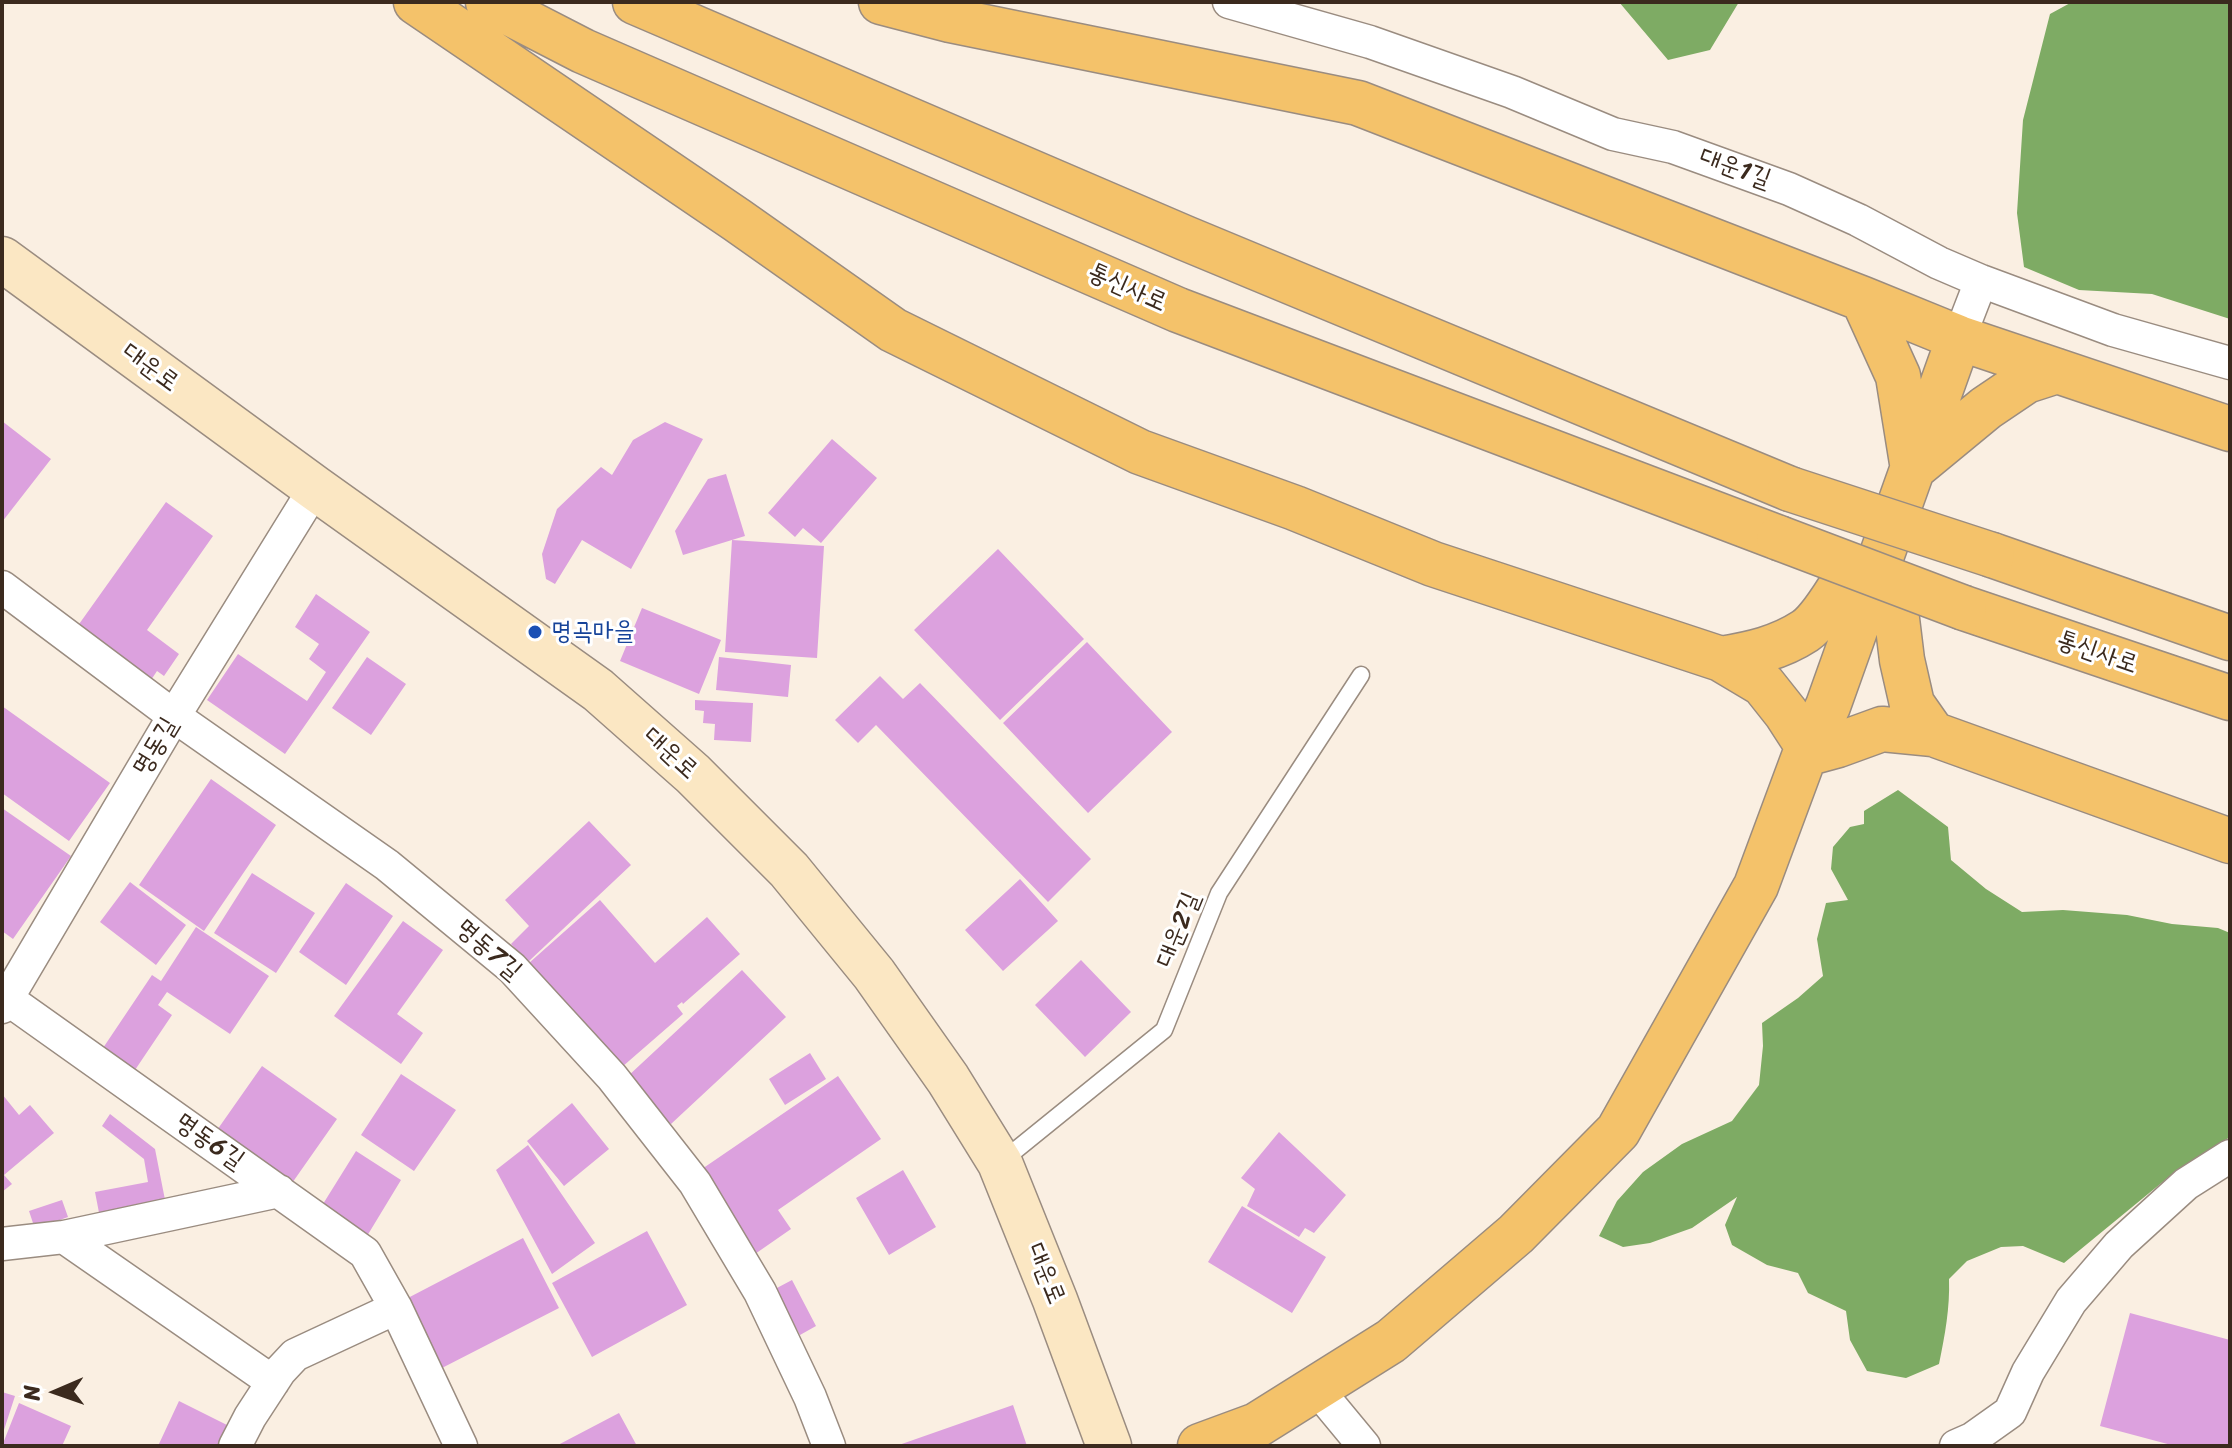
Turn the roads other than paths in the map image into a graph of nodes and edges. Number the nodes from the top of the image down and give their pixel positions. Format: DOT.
graph roads {
  1 [pos="416,2"];
  2 [pos="488,2"];
  3 [pos="635,2"];
  4 [pos="881,2"];
  5 [pos="1229,2"];
  6 [pos="2,259"];
  7 [pos="1981,281"];
  8 [pos="1863,299"];
  9 [pos="1959,338"];
  10 [pos="2230,363"];
  11 [pos="2057,371"];
  12 [pos="2230,429"];
  13 [pos="1912,469"];
  14 [pos="315,488"];
  15 [pos="1876,571"];
  16 [pos="2,587"];
  17 [pos="2230,638"];
  18 [pos="1721,659"];
  19 [pos="1361,675"];
  20 [pos="2230,698"];
  21 [pos="174,716"];
  22 [pos="1933,734"];
  23 [pos="1806,750"];
  24 [pos="2230,841"];
  25 [pos="4,1000"];
  26 [pos="2230,1156"];
  27 [pos="1000,1163"];
  28 [pos="279,1191"];
  29 [pos="64,1237"];
  30 [pos="2,1244"];
  31 [pos="396,1308"];
  32 [pos="273,1382"];
  33 [pos="1316,1388"];
  34 [pos="235,1446"];
  35 [pos="461,1446"];
  36 [pos="829,1446"];
  37 [pos="1109,1446"];
  38 [pos="1200,1446"];
  39 [pos="1364,1446"];
  40 [pos="1956,1446"];
  1 -- 18 [label="highway"];
  2 -- 20 [label="highway, 통신사로, bridge"];
  3 -- 17 [label="highway, bridge"];
  4 -- 8 [label="highway"];
  5 -- 7 [label="street, 대운1길"];
  6 -- 14 [label="street, 대운로"];
  7 -- 9 [label="street"];
  7 -- 10 [label="street, 대운1길"];
  8 -- 9 [label="highway"];
  8 -- 13 [label="highway"];
  9 -- 11 [label="highway"];
  9 -- 13 [label="highway"];
  11 -- 12 [label="highway"];
  11 -- 13 [label="highway"];
  13 -- 15 [label="highway"];
  14 -- 21 [label="street, 명동길"];
  14 -- 27 [label="street, 대운로"];
  15 -- 18 [label="highway"];
  15 -- 22 [label="highway"];
  15 -- 23 [label="highway"];
  16 -- 21 [label="street, 명동7길"];
  18 -- 23 [label="highway"];
  19 -- 27 [label="lane, 대운2길"];
  21 -- 25 [label="street, 명동길"];
  21 -- 36 [label="street, 명동7길"];
  22 -- 23 [label="highway"];
  22 -- 24 [label="highway"];
  23 -- 33 [label="highway"];
  25 -- 28 [label="street, 명동6길"];
  26 -- 40 [label="street"];
  27 -- 37 [label="street, 대운로"];
  28 -- 29 [label="street"];
  28 -- 31 [label="street, 명동6길"];
  29 -- 30 [label="street"];
  29 -- 32 [label="street"];
  31 -- 32 [label="street"];
  31 -- 35 [label="street, 명동6길"];
  32 -- 34 [label="street"];
  33 -- 38 [label="highway"];
  33 -- 39 [label="street"];
}
